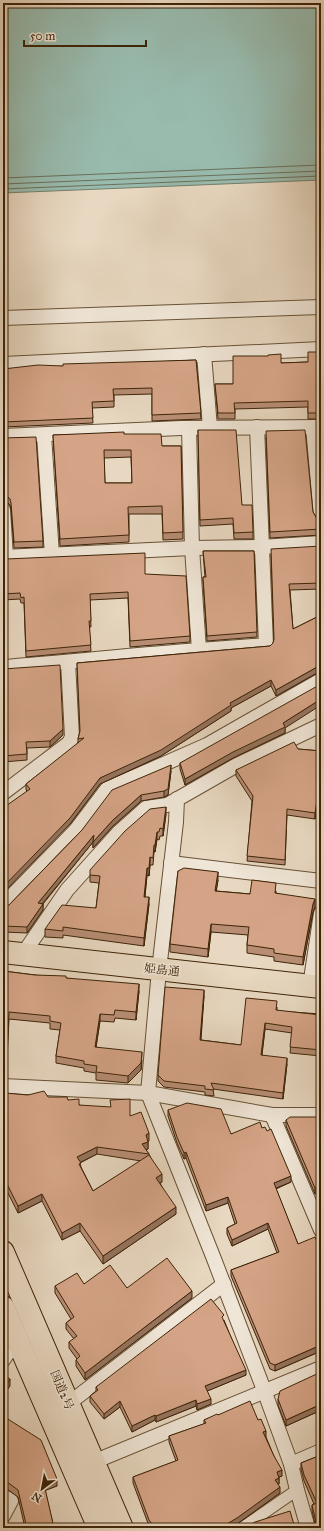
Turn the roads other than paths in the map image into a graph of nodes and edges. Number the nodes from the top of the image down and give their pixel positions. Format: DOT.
graph roads {
  1 [pos="321,307"];
  2 [pos="3,318"];
  3 [pos="321,349"];
  4 [pos="204,354"];
  5 [pos="4,364"];
  6 [pos="257,427"];
  7 [pos="317,427"];
  8 [pos="189,428"];
  9 [pos="210,428"];
  10 [pos="44,435"];
  11 [pos="3,436"];
  12 [pos="3,510"];
  13 [pos="321,517"];
  14 [pos="321,544"];
  15 [pos="261,547"];
  16 [pos="192,548"];
  17 [pos="52,555"];
  18 [pos="4,557"];
  19 [pos="199,650"];
  20 [pos="68,662"];
  21 [pos="3,667"];
  22 [pos="321,680"];
  23 [pos="321,725"];
  24 [pos="3,788"];
  25 [pos="3,793"];
  26 [pos="177,799"];
  27 [pos="171,863"];
  28 [pos="321,881"];
  29 [pos="3,905"];
  30 [pos="321,913"];
  31 [pos="13,953"];
  32 [pos="159,970"];
  33 [pos="316,987"];
  34 [pos="3,1086"];
  35 [pos="148,1093"];
  36 [pos="272,1115"];
  37 [pos="321,1115"];
  38 [pos="321,1230"];
  39 [pos="3,1252"];
  40 [pos="224,1284"];
  41 [pos="3,1307"];
  42 [pos="321,1368"];
  43 [pos="264,1390"];
  44 [pos="68,1404"];
  45 [pos="321,1451"];
  46 [pos="291,1464"];
  47 [pos="84,1466"];
  48 [pos="296,1490"];
  49 [pos="3,1496"];
  50 [pos="3,1516"];
  51 [pos="99,1528"];
  52 [pos="122,1528"];
  53 [pos="242,1528"];
  54 [pos="308,1528"];
  1 -- 2 [label="street"];
  3 -- 4 [label="street"];
  4 -- 5 [label="street"];
  4 -- 9 [label="street"];
  6 -- 7 [label="street"];
  6 -- 9 [label="street"];
  6 -- 15 [label="street"];
  7 -- 13 [label="street"];
  8 -- 9 [label="street"];
  8 -- 10 [label="street"];
  8 -- 16 [label="street"];
  10 -- 11 [label="street"];
  10 -- 17 [label="street"];
  12 -- 18 [label="street"];
  14 -- 15 [label="street"];
  15 -- 16 [label="street"];
  15 -- 19 [label="street"];
  16 -- 17 [label="street"];
  16 -- 19 [label="street"];
  17 -- 18 [label="street"];
  19 -- 20 [label="street"];
  20 -- 21 [label="street"];
  20 -- 25 [label="street"];
  22 -- 29 [label="street"];
  23 -- 26 [label="street"];
  24 -- 25 [label="street"];
  26 -- 27 [label="street"];
  26 -- 31 [label="street"];
  27 -- 28 [label="street"];
  27 -- 32 [label="street"];
  30 -- 33 [label="street"];
  31 -- 32 [label="main road, 姫島通"];
  32 -- 33 [label="main road, 姫島通"];
  32 -- 35 [label="street"];
  34 -- 35 [label="street"];
  35 -- 36 [label="street"];
  35 -- 40 [label="street"];
  36 -- 37 [label="street"];
  36 -- 38 [label="street"];
  39 -- 44 [label="main road, 国道2号"];
  40 -- 43 [label="street"];
  40 -- 44 [label="street"];
  41 -- 47 [label="main road, 国道2号"];
  42 -- 43 [label="street"];
  43 -- 46 [label="street"];
  43 -- 47 [label="street"];
  44 -- 47 [label="main road, 国道2号"];
  45 -- 46 [label="street"];
  46 -- 48 [label="street"];
  47 -- 51 [label="main road, 国道2号"];
  47 -- 52 [label="main road, 国道2号"];
  48 -- 53 [label="street"];
  48 -- 54 [label="street"];
  49 -- 50 [label="street"];
}
